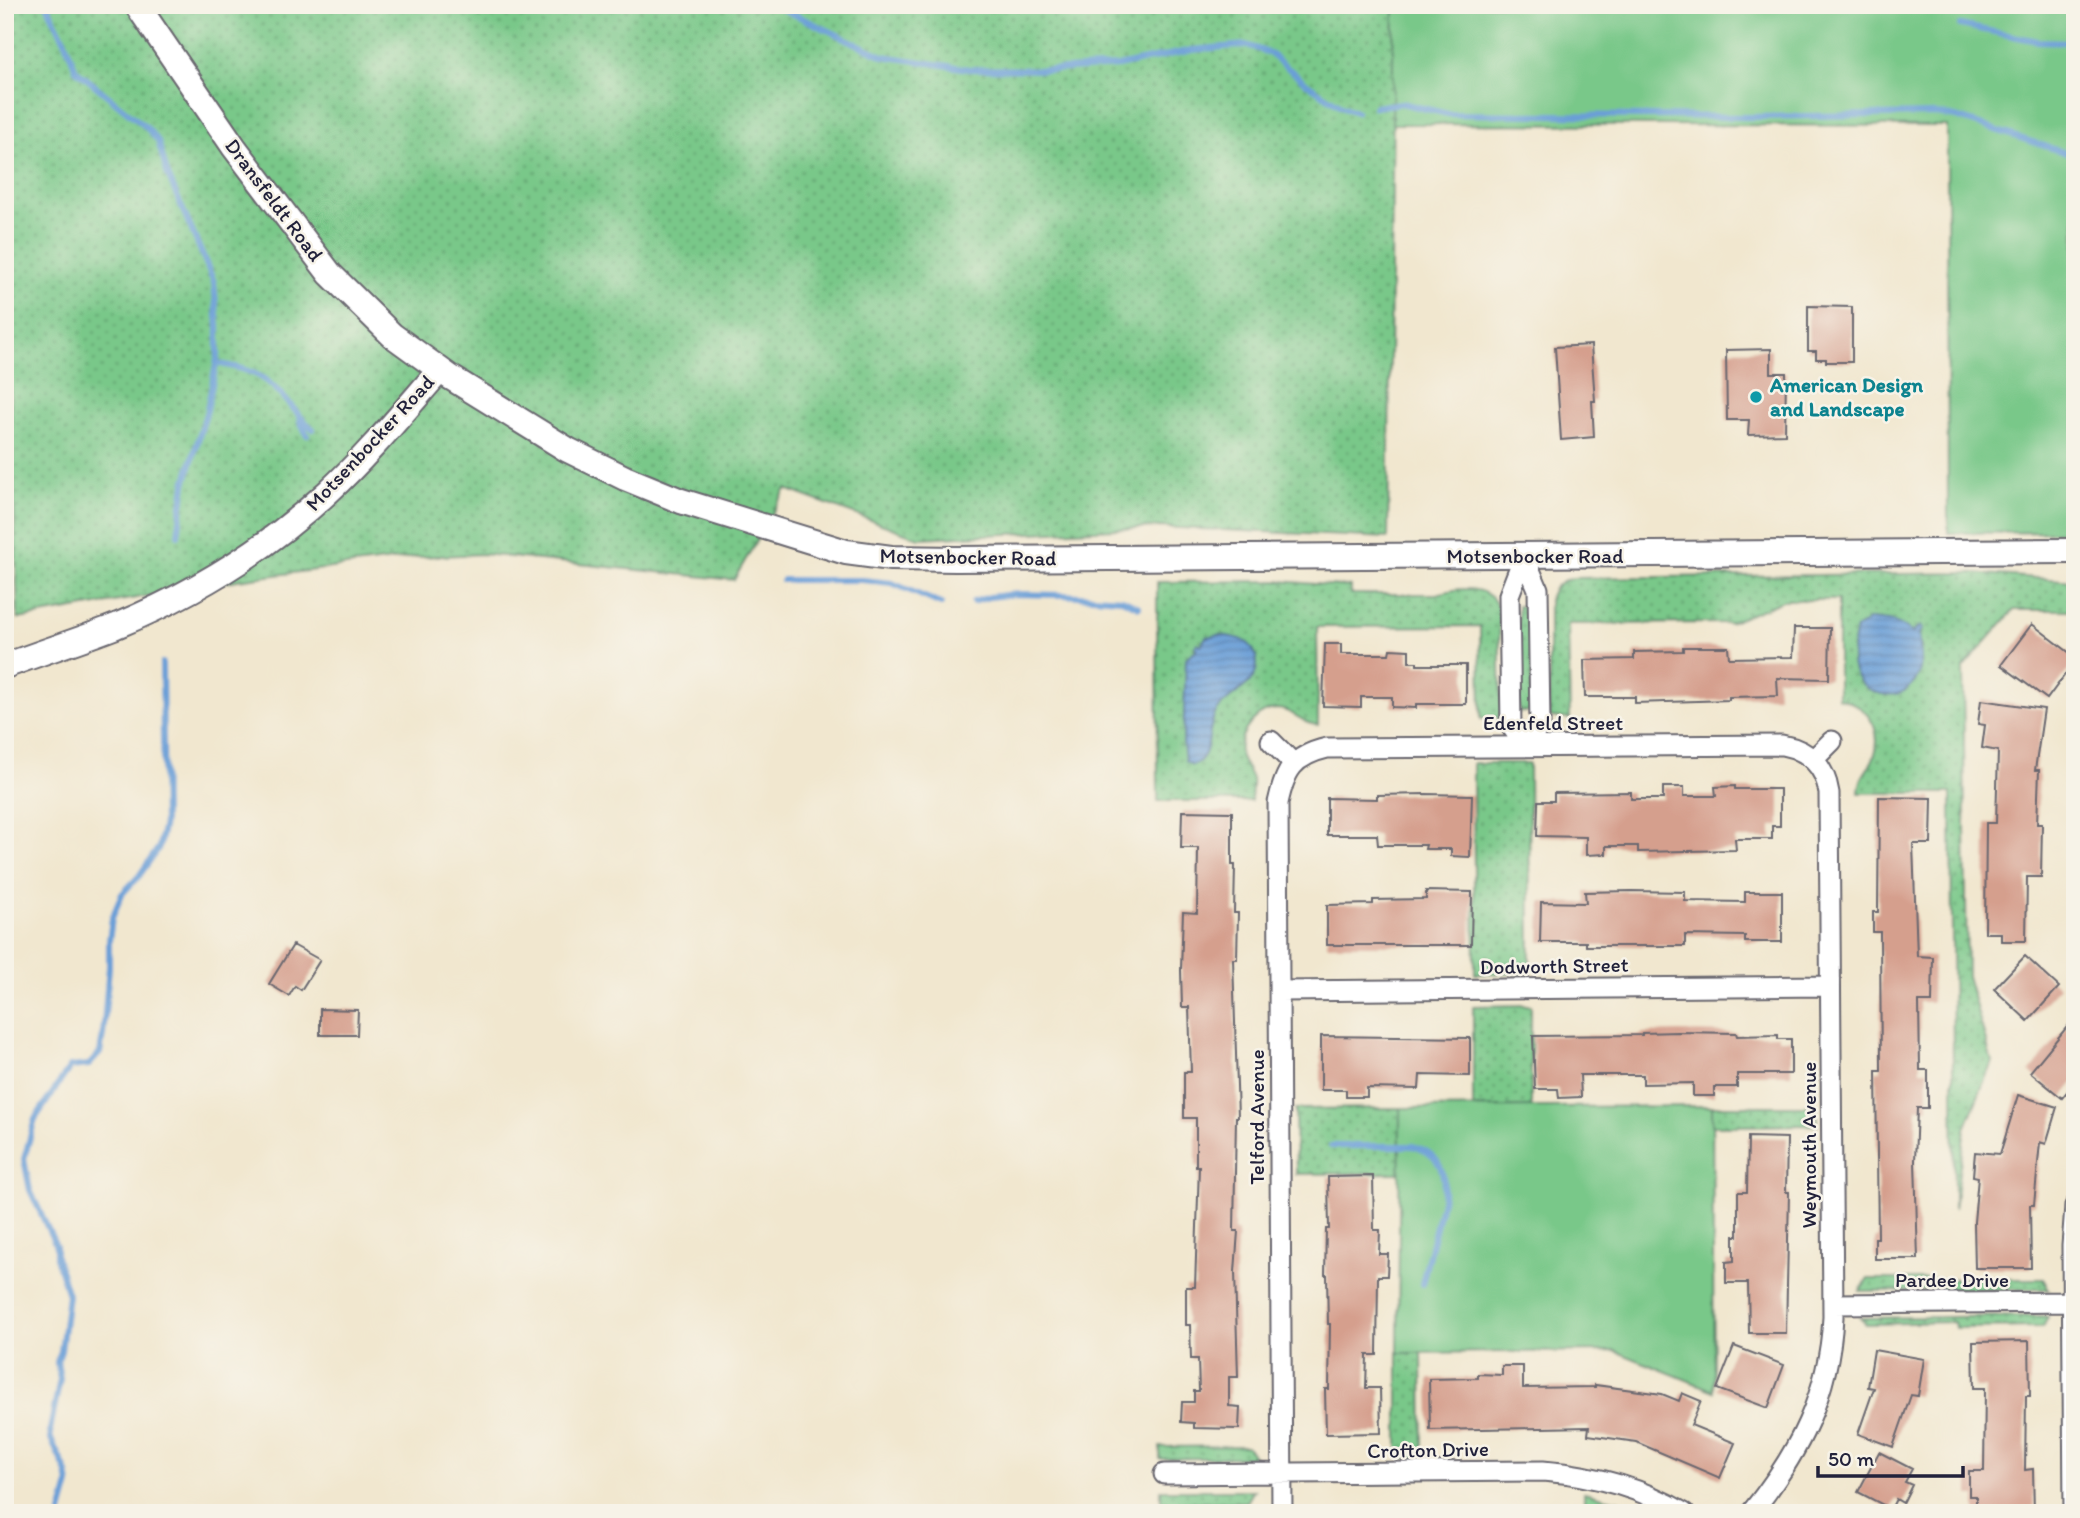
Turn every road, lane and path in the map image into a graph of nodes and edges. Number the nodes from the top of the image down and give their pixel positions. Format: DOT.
graph roads {
  1 [pos="137,5"];
  2 [pos="440,370"];
  3 [pos="2075,551"];
  4 [pos="1524,556"];
  5 [pos="5,666"];
  6 [pos="1271,741"];
  7 [pos="1832,741"];
  8 [pos="1526,746"];
  9 [pos="1814,759"];
  10 [pos="1293,763"];
  11 [pos="1830,986"];
  12 [pos="1279,991"];
  13 [pos="2075,1206"];
  14 [pos="2072,1302"];
  15 [pos="1833,1304"];
  16 [pos="1164,1474"];
  17 [pos="1282,1474"];
  18 [pos="1282,1513"];
  19 [pos="1684,1513"];
  20 [pos="1751,1513"];
  21 [pos="2074,1513"];
  1 -- 2 [label="main road, Dransfeldt Road"];
  2 -- 4 [label="main road, Motsenbocker Road"];
  2 -- 5 [label="main road, Motsenbocker Road"];
  3 -- 4 [label="main road, Motsenbocker Road"];
  4 -- 8 [label="street"];
  4 -- 8 [label="street"];
  6 -- 10 [label="street"];
  7 -- 9 [label="street"];
  8 -- 9 [label="street, Edenfeld Street"];
  8 -- 10 [label="street, Edenfeld Street"];
  9 -- 11 [label="street, Weymouth Avenue"];
  10 -- 12 [label="street, Telford Avenue"];
  11 -- 12 [label="street, Dodworth Street"];
  11 -- 15 [label="street, Weymouth Avenue"];
  12 -- 17 [label="street, Telford Avenue"];
  13 -- 14 [label="street"];
  14 -- 15 [label="street, Pardee Drive"];
  14 -- 21 [label="street"];
  15 -- 20 [label="street, Weymouth Avenue"];
  16 -- 17 [label="street, Crofton Drive"];
  17 -- 18 [label="street, Telford Avenue"];
  17 -- 19 [label="street, Crofton Drive"];
}
